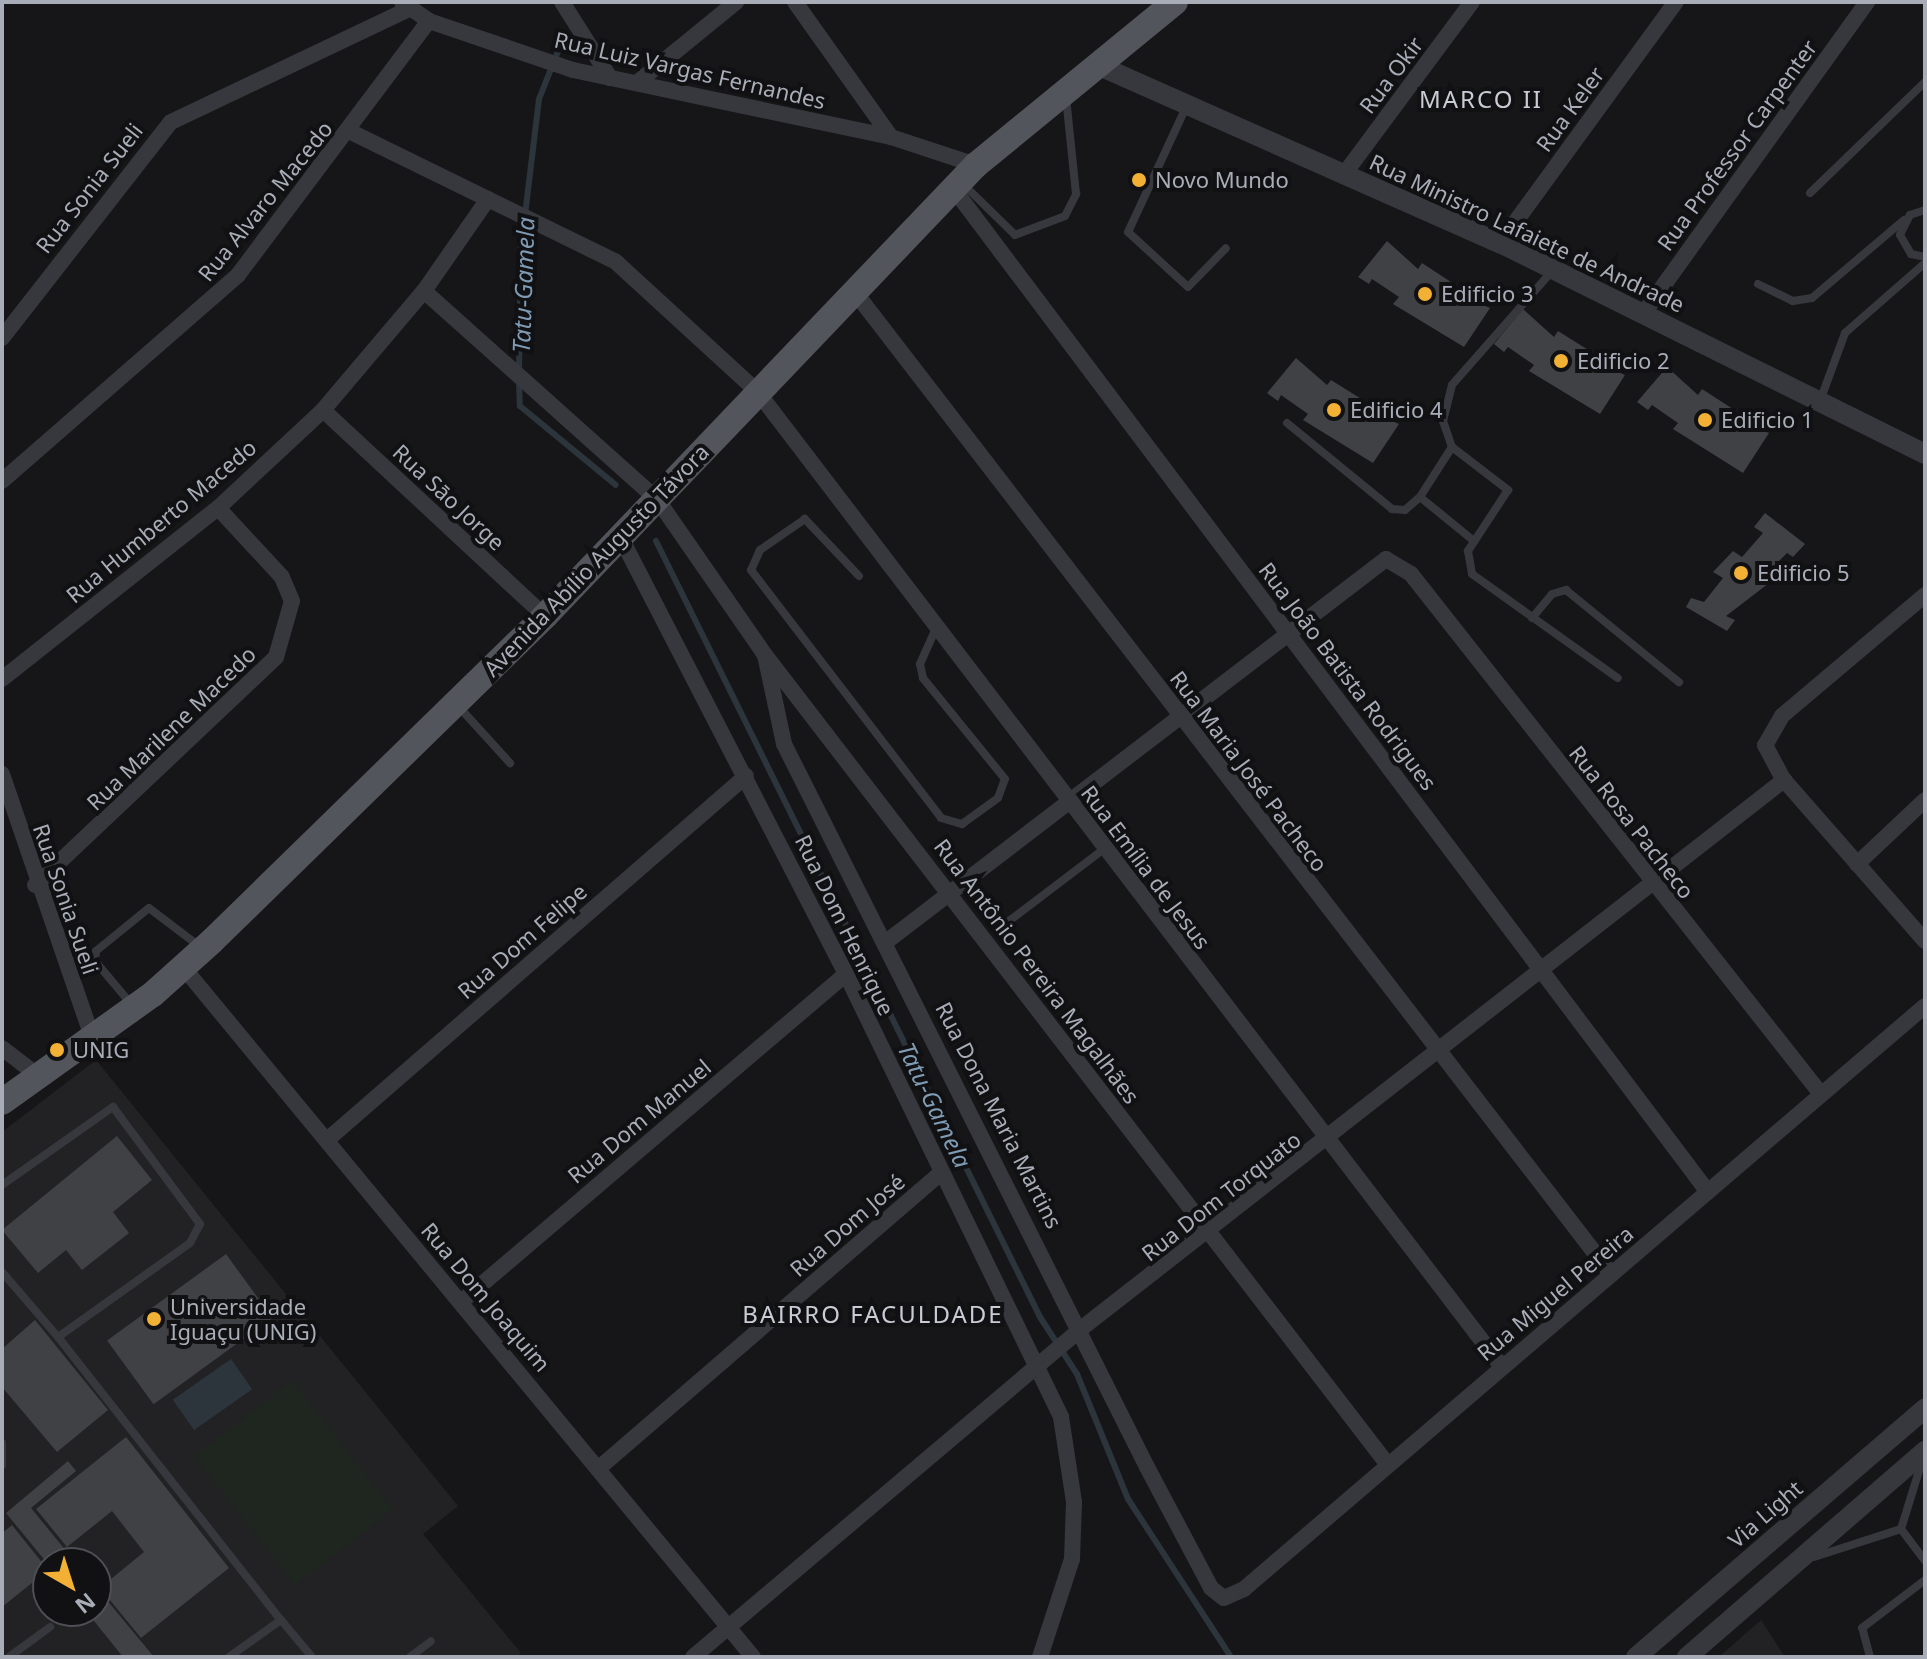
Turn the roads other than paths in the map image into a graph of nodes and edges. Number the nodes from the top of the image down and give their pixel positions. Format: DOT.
graph roads {
  1 [pos="562,2"];
  2 [pos="736,2"];
  3 [pos="795,2"];
  4 [pos="1175,2"];
  5 [pos="1472,2"];
  6 [pos="1676,2"];
  7 [pos="1867,2"];
  8 [pos="404,6"];
  9 [pos="429,21"];
  10 [pos="1102,67"];
  11 [pos="610,78"];
  12 [pos="638,82"];
  13 [pos="1925,82"];
  14 [pos="1066,95"];
  15 [pos="1187,104"];
  16 [pos="351,132"];
  17 [pos="891,137"];
  18 [pos="1345,173"];
  19 [pos="963,178"];
  20 [pos="1810,193"];
  21 [pos="488,199"];
  22 [pos="1922,209"];
  23 [pos="1904,220"];
  24 [pos="1500,243"];
  25 [pos="1226,248"];
  26 [pos="1925,260"];
  27 [pos="1553,269"];
  28 [pos="1758,284"];
  29 [pos="424,291"];
  30 [pos="854,291"];
  31 [pos="1643,314"];
  32 [pos="2,338"];
  33 [pos="757,391"];
  34 [pos="1819,401"];
  35 [pos="323,410"];
  36 [pos="1287,423"];
  37 [pos="1452,447"];
  38 [pos="1925,454"];
  39 [pos="2,481"];
  40 [pos="1420,497"];
  41 [pos="657,499"];
  42 [pos="218,508"];
  43 [pos="621,538"];
  44 [pos="1474,541"];
  45 [pos="859,576"];
  46 [pos="1925,595"];
  47 [pos="545,616"];
  48 [pos="1532,618"];
  49 [pos="937,627"];
  50 [pos="1288,633"];
  51 [pos="765,655"];
  52 [pos="1618,678"];
  53 [pos="2,679"];
  54 [pos="1679,682"];
  55 [pos="457,704"];
  56 [pos="1178,715"];
  57 [pos="510,763"];
  58 [pos="2,774"];
  59 [pos="746,776"];
  60 [pos="1784,780"];
  61 [pos="1069,800"];
  62 [pos="1925,800"];
  63 [pos="1105,848"];
  64 [pos="1857,864"];
  65 [pos="35,885"];
  66 [pos="1654,887"];
  67 [pos="950,891"];
  68 [pos="1009,921"];
  69 [pos="1925,941"];
  70 [pos="886,942"];
  71 [pos="193,958"];
  72 [pos="1544,973"];
  73 [pos="846,974"];
  74 [pos="1925,1006"];
  75 [pos="134,1008"];
  76 [pos="92,1037"];
  77 [pos="2,1048"];
  78 [pos="1438,1055"];
  79 [pos="37,1075"];
  80 [pos="1821,1094"];
  81 [pos="2,1102"];
  82 [pos="327,1140"];
  83 [pos="1328,1142"];
  84 [pos="941,1173"];
  85 [pos="2,1185"];
  86 [pos="1708,1192"];
  87 [pos="1210,1235"];
  88 [pos="2,1272"];
  89 [pos="1611,1274"];
  90 [pos="461,1302"];
  91 [pos="1076,1334"];
  92 [pos="58,1337"];
  93 [pos="1046,1362"];
  94 [pos="1502,1367"];
  95 [pos="1925,1408"];
  96 [pos="2,1443"];
  97 [pos="1925,1451"];
  98 [pos="2,1465"];
  99 [pos="1388,1465"];
  100 [pos="599,1468"];
  101 [pos="1901,1529"];
  102 [pos="1925,1561"];
  103 [pos="1796,1562"];
  104 [pos="1925,1580"];
  105 [pos="1211,1588"];
  106 [pos="281,1620"];
  107 [pos="730,1626"];
  108 [pos="50,1627"];
  109 [pos="431,1641"];
  110 [pos="9,1657"];
  111 [pos="229,1657"];
  112 [pos="312,1657"];
  113 [pos="410,1657"];
  114 [pos="693,1657"];
  115 [pos="753,1657"];
  116 [pos="1040,1657"];
  117 [pos="1636,1657"];
  118 [pos="1687,1657"];
  119 [pos="1870,1657"];
  1 -- 11 [label="street"];
  2 -- 12 [label="street"];
  3 -- 17 [label="street"];
  4 -- 10 [label="main road, Avenida Abílio Augusto Távora"];
  5 -- 18 [label="street, Rua Okir"];
  6 -- 24 [label="street, Rua Keler"];
  7 -- 31 [label="street, Rua Professor Carpenter"];
  8 -- 9 [label="street, Rua Luiz Vargas Fernandes"];
  8 -- 32 [label="street, Rua Sonia Sueli"];
  9 -- 11 [label="street, Rua Luiz Vargas Fernandes"];
  9 -- 16 [label="street, Rua Alvaro Macedo"];
  10 -- 14 [label="main road, Avenida Abílio Augusto Távora"];
  10 -- 15 [label="street, Rua Ministro Lafaiete de Andrade"];
  11 -- 12 [label="street, Rua Luiz Vargas Fernandes"];
  12 -- 17 [label="street, Rua Luiz Vargas Fernandes"];
  13 -- 20 [label="lane"];
  14 -- 19 [label="main road, Avenida Abílio Augusto Távora"];
  14 -- 19 [label="lane"];
  15 -- 18 [label="street, Rua Ministro Lafaiete de Andrade"];
  15 -- 25 [label="lane"];
  16 -- 21 [label="street, Rua Emília de Jesus"];
  16 -- 39 [label="street, Rua Alvaro Macedo"];
  17 -- 19 [label="street, Rua Luiz Vargas Fernandes"];
  18 -- 24 [label="street, Rua Ministro Lafaiete de Andrade"];
  19 -- 30 [label="main road, Avenida Abílio Augusto Távora"];
  19 -- 50 [label="street, Rua João Batista Rodrigues"];
  21 -- 29 [label="street, Rua Humberto Macedo"];
  21 -- 33 [label="street, Rua Emília de Jesus"];
  22 -- 23 [label="lane"];
  23 -- 26 [label="lane"];
  23 -- 28 [label="lane"];
  24 -- 27 [label="street, Rua Ministro Lafaiete de Andrade"];
  26 -- 34 [label="lane"];
  27 -- 31 [label="street, Rua Ministro Lafaiete de Andrade"];
  27 -- 37 [label="lane"];
  29 -- 35 [label="street, Rua Humberto Macedo"];
  29 -- 41 [label="street, Rua Antônio Pereira Magalhães"];
  30 -- 33 [label="main road, Avenida Abílio Augusto Távora"];
  30 -- 56 [label="street, Rua Maria José Pacheco"];
  31 -- 34 [label="street, Rua Ministro Lafaiete de Andrade"];
  33 -- 41 [label="main road, Avenida Abílio Augusto Távora"];
  33 -- 49 [label="street, Rua Emília de Jesus"];
  34 -- 38 [label="street, Rua Ministro Lafaiete de Andrade"];
  35 -- 42 [label="street, Rua Humberto Macedo"];
  35 -- 47 [label="street, Rua Sāo Jorge"];
  36 -- 40 [label="lane"];
  37 -- 40 [label="lane"];
  37 -- 44 [label="lane"];
  40 -- 44 [label="lane"];
  41 -- 43 [label="main road, Avenida Abílio Augusto Távora"];
  41 -- 51 [label="street, Rua Antônio Pereira Magalhães"];
  42 -- 53 [label="street, Rua Humberto Macedo"];
  42 -- 65 [label="street, Rua Marilene Macedo"];
  43 -- 47 [label="main road, Avenida Abílio Augusto Távora"];
  43 -- 59 [label="street, Rua Dom Henrique"];
  44 -- 48 [label="lane"];
  45 -- 49 [label="lane"];
  46 -- 60 [label="street"];
  47 -- 55 [label="main road, Avenida Abílio Augusto Távora"];
  48 -- 52 [label="lane"];
  48 -- 54 [label="lane"];
  49 -- 61 [label="street, Rua Emília de Jesus"];
  50 -- 56 [label="street"];
  50 -- 66 [label="street, Rua Rosa Pacheco"];
  50 -- 72 [label="street, Rua João Batista Rodrigues"];
  51 -- 67 [label="street, Rua Antônio Pereira Magalhães"];
  51 -- 70 [label="street, Rua Dona Maria Martins"];
  55 -- 57 [label="lane"];
  55 -- 71 [label="main road, Avenida Abílio Augusto Távora"];
  56 -- 61 [label="street"];
  56 -- 78 [label="street, Rua Maria José Pacheco"];
  58 -- 65 [label="street, Rua Sonia Sueli"];
  59 -- 73 [label="street, Rua Dom Henrique"];
  59 -- 82 [label="street, Rua Dom Felipe"];
  60 -- 64 [label="street"];
  60 -- 66 [label="street, Rua Dom Torquato"];
  61 -- 63 [label="street, Rua Emília de Jesus"];
  61 -- 67 [label="street"];
  62 -- 64 [label="street"];
  63 -- 68 [label="lane"];
  63 -- 83 [label="street, Rua Emília de Jesus"];
  64 -- 69 [label="street"];
  65 -- 76 [label="street, Rua Sonia Sueli"];
  66 -- 72 [label="street, Rua Dom Torquato"];
  66 -- 80 [label="street, Rua Rosa Pacheco"];
  67 -- 70 [label="street"];
  67 -- 87 [label="street, Rua Antônio Pereira Magalhães"];
  70 -- 91 [label="street, Rua Dona Maria Martins"];
  71 -- 75 [label="main road, Avenida Abílio Augusto Távora"];
  71 -- 75 [label="lane"];
  71 -- 82 [label="street, Rua Dom Joaquim"];
  72 -- 78 [label="street, Rua Dom Torquato"];
  72 -- 86 [label="street, Rua João Batista Rodrigues"];
  73 -- 84 [label="street, Rua Dom Henrique"];
  73 -- 90 [label="street, Rua Dom Manuel"];
  74 -- 80 [label="street, Rua Miguel Pereira"];
  75 -- 76 [label="main road, Avenida Abílio Augusto Távora"];
  76 -- 79 [label="main road, Avenida Abílio Augusto Távora"];
  77 -- 79 [label="street"];
  78 -- 83 [label="street, Rua Dom Torquato"];
  78 -- 89 [label="street, Rua Maria José Pacheco"];
  79 -- 81 [label="main road, Avenida Abílio Augusto Távora"];
  80 -- 86 [label="street, Rua Miguel Pereira"];
  82 -- 90 [label="street, Rua Dom Joaquim"];
  83 -- 87 [label="street, Rua Dom Torquato"];
  83 -- 94 [label="street, Rua Emília de Jesus"];
  84 -- 93 [label="street, Rua Dom Henrique"];
  84 -- 100 [label="street, Rua Dom José"];
  85 -- 92 [label="lane"];
  86 -- 89 [label="street, Rua Miguel Pereira"];
  87 -- 91 [label="street, Rua Dom Torquato"];
  87 -- 99 [label="street, Rua Antônio Pereira Magalhães"];
  88 -- 92 [label="lane"];
  89 -- 94 [label="street, Rua Miguel Pereira"];
  90 -- 100 [label="street, Rua Dom Joaquim"];
  91 -- 93 [label="street, Rua Dom Torquato"];
  91 -- 105 [label="street, Rua Dona Maria Martins"];
  92 -- 106 [label="lane"];
  93 -- 107 [label="street, Rua Dom Torquato"];
  93 -- 116 [label="street, Rua Dom Henrique"];
  94 -- 99 [label="street, Rua Miguel Pereira"];
  95 -- 117 [label="street, Via Light"];
  96 -- 98 [label="lane"];
  97 -- 101 [label="lane"];
  97 -- 103 [label="street"];
  99 -- 105 [label="street, Rua Miguel Pereira"];
  100 -- 107 [label="street, Rua Dom Joaquim"];
  101 -- 102 [label="lane"];
  101 -- 103 [label="lane"];
  103 -- 118 [label="street"];
  104 -- 119 [label="lane"];
  106 -- 111 [label="lane"];
  106 -- 112 [label="lane"];
  107 -- 114 [label="street, Rua Dom Torquato"];
  107 -- 115 [label="street, Rua Dom Joaquim"];
  108 -- 110 [label="lane"];
  109 -- 113 [label="lane"];
}
